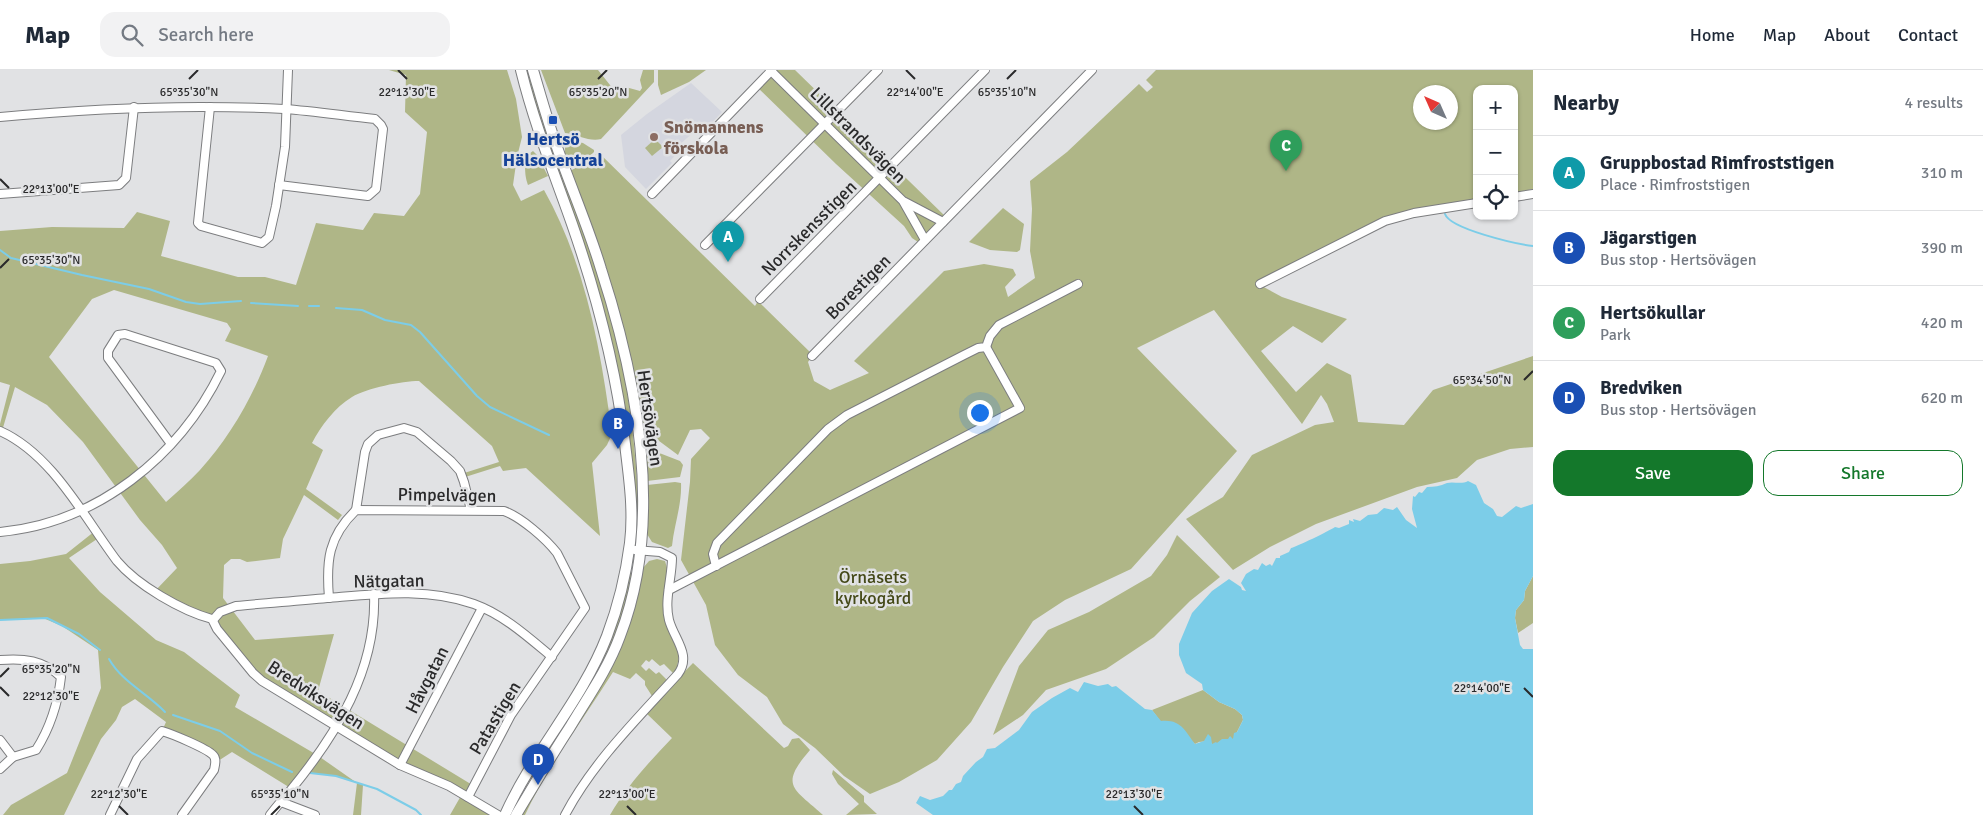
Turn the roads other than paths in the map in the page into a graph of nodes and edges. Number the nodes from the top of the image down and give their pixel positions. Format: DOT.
graph roads {
  1 [pos="288,70"];
  2 [pos="520,70"];
  3 [pos="532,70"];
  4 [pos="771,70"];
  5 [pos="878,70"];
  6 [pos="985,70"];
  7 [pos="1092,70"];
  8 [pos="134,107"];
  9 [pos="210,107"];
  10 [pos="287,110"];
  11 [pos="0,117"];
  12 [pos="826,125"];
  13 [pos="880,179"];
  14 [pos="279,185"];
  15 [pos="0,194"];
  16 [pos="652,194"];
  17 [pos="1533,194"];
  18 [pos="1518,196"];
  19 [pos="903,201"];
  20 [pos="1473,205"];
  21 [pos="943,222"];
  22 [pos="925,240"];
  23 [pos="705,246"];
  24 [pos="1078,284"];
  25 [pos="1260,284"];
  26 [pos="760,299"];
  27 [pos="986,347"];
  28 [pos="812,356"];
  29 [pos="0,433"];
  30 [pos="172,444"];
  31 [pos="80,510"];
  32 [pos="356,510"];
  33 [pos="471,510"];
  34 [pos="0,532"];
  35 [pos="629,550"];
  36 [pos="641,550"];
  37 [pos="716,566"];
  38 [pos="669,590"];
  39 [pos="374,594"];
  40 [pos="329,598"];
  41 [pos="482,608"];
  42 [pos="213,620"];
  43 [pos="552,657"];
  44 [pos="0,660"];
  45 [pos="337,727"];
  46 [pos="0,740"];
  47 [pos="13,757"];
  48 [pos="400,766"];
  49 [pos="0,768"];
  50 [pos="468,797"];
  51 [pos="280,802"];
  52 [pos="110,815"];
  53 [pos="182,815"];
  54 [pos="270,815"];
  55 [pos="315,815"];
  56 [pos="498,815"];
  57 [pos="505,815"];
  58 [pos="516,815"];
  59 [pos="565,815"];
  1 -- 10 [label="street"];
  2 -- 35 [label="main road, Hertsövägen"];
  3 -- 36 [label="main road, Hertsövägen"];
  4 -- 12 [label="street, Lillstrandsvägen"];
  4 -- 16 [label="street"];
  5 -- 12 [label="street"];
  6 -- 13 [label="street, Norrskensstigen"];
  7 -- 21 [label="street"];
  8 -- 9 [label="street"];
  8 -- 11 [label="street"];
  8 -- 15 [label="street"];
  9 -- 10 [label="street"];
  9 -- 14 [label="street"];
  10 -- 14 [label="street"];
  10 -- 14 [label="street"];
  12 -- 13 [label="street, Lillstrandsvägen"];
  12 -- 23 [label="street"];
  13 -- 19 [label="street, Lillstrandsvägen"];
  13 -- 26 [label="street, Norrskensstigen"];
  17 -- 18 [label="street"];
  19 -- 21 [label="street, Lillstrandsvägen"];
  19 -- 22 [label="street, Lillstrandsvägen"];
  20 -- 25 [label="street"];
  21 -- 22 [label="street"];
  22 -- 28 [label="street, Borestigen"];
  24 -- 27 [label="street"];
  27 -- 37 [label="street"];
  27 -- 37 [label="street"];
  29 -- 31 [label="street"];
  30 -- 30 [label="street"];
  30 -- 31 [label="street"];
  31 -- 34 [label="street"];
  31 -- 42 [label="street"];
  32 -- 33 [label="street, Pimpelvägen"];
  32 -- 33 [label="street"];
  32 -- 40 [label="street"];
  33 -- 43 [label="street, Pimpelvägen"];
  35 -- 36 [label="street"];
  35 -- 57 [label="main road, Hertsövägen"];
  36 -- 38 [label="street"];
  36 -- 58 [label="main road, Hertsövägen"];
  37 -- 38 [label="street"];
  38 -- 59 [label="street"];
  39 -- 40 [label="street, Nätgatan"];
  39 -- 41 [label="street, Nätgatan"];
  39 -- 45 [label="street"];
  40 -- 42 [label="street, Nätgatan"];
  41 -- 43 [label="street, Nätgatan"];
  41 -- 48 [label="street, Håvgatan"];
  42 -- 45 [label="street, Bredviksvägen"];
  43 -- 50 [label="street, Patastigen"];
  44 -- 47 [label="street"];
  45 -- 48 [label="street, Bredviksvägen"];
  45 -- 51 [label="street"];
  46 -- 47 [label="street"];
  47 -- 49 [label="street"];
  48 -- 50 [label="street, Bredviksvägen"];
  50 -- 56 [label="street, Bredviksvägen"];
  51 -- 54 [label="street"];
  51 -- 55 [label="street"];
  52 -- 53 [label="street"];
}
